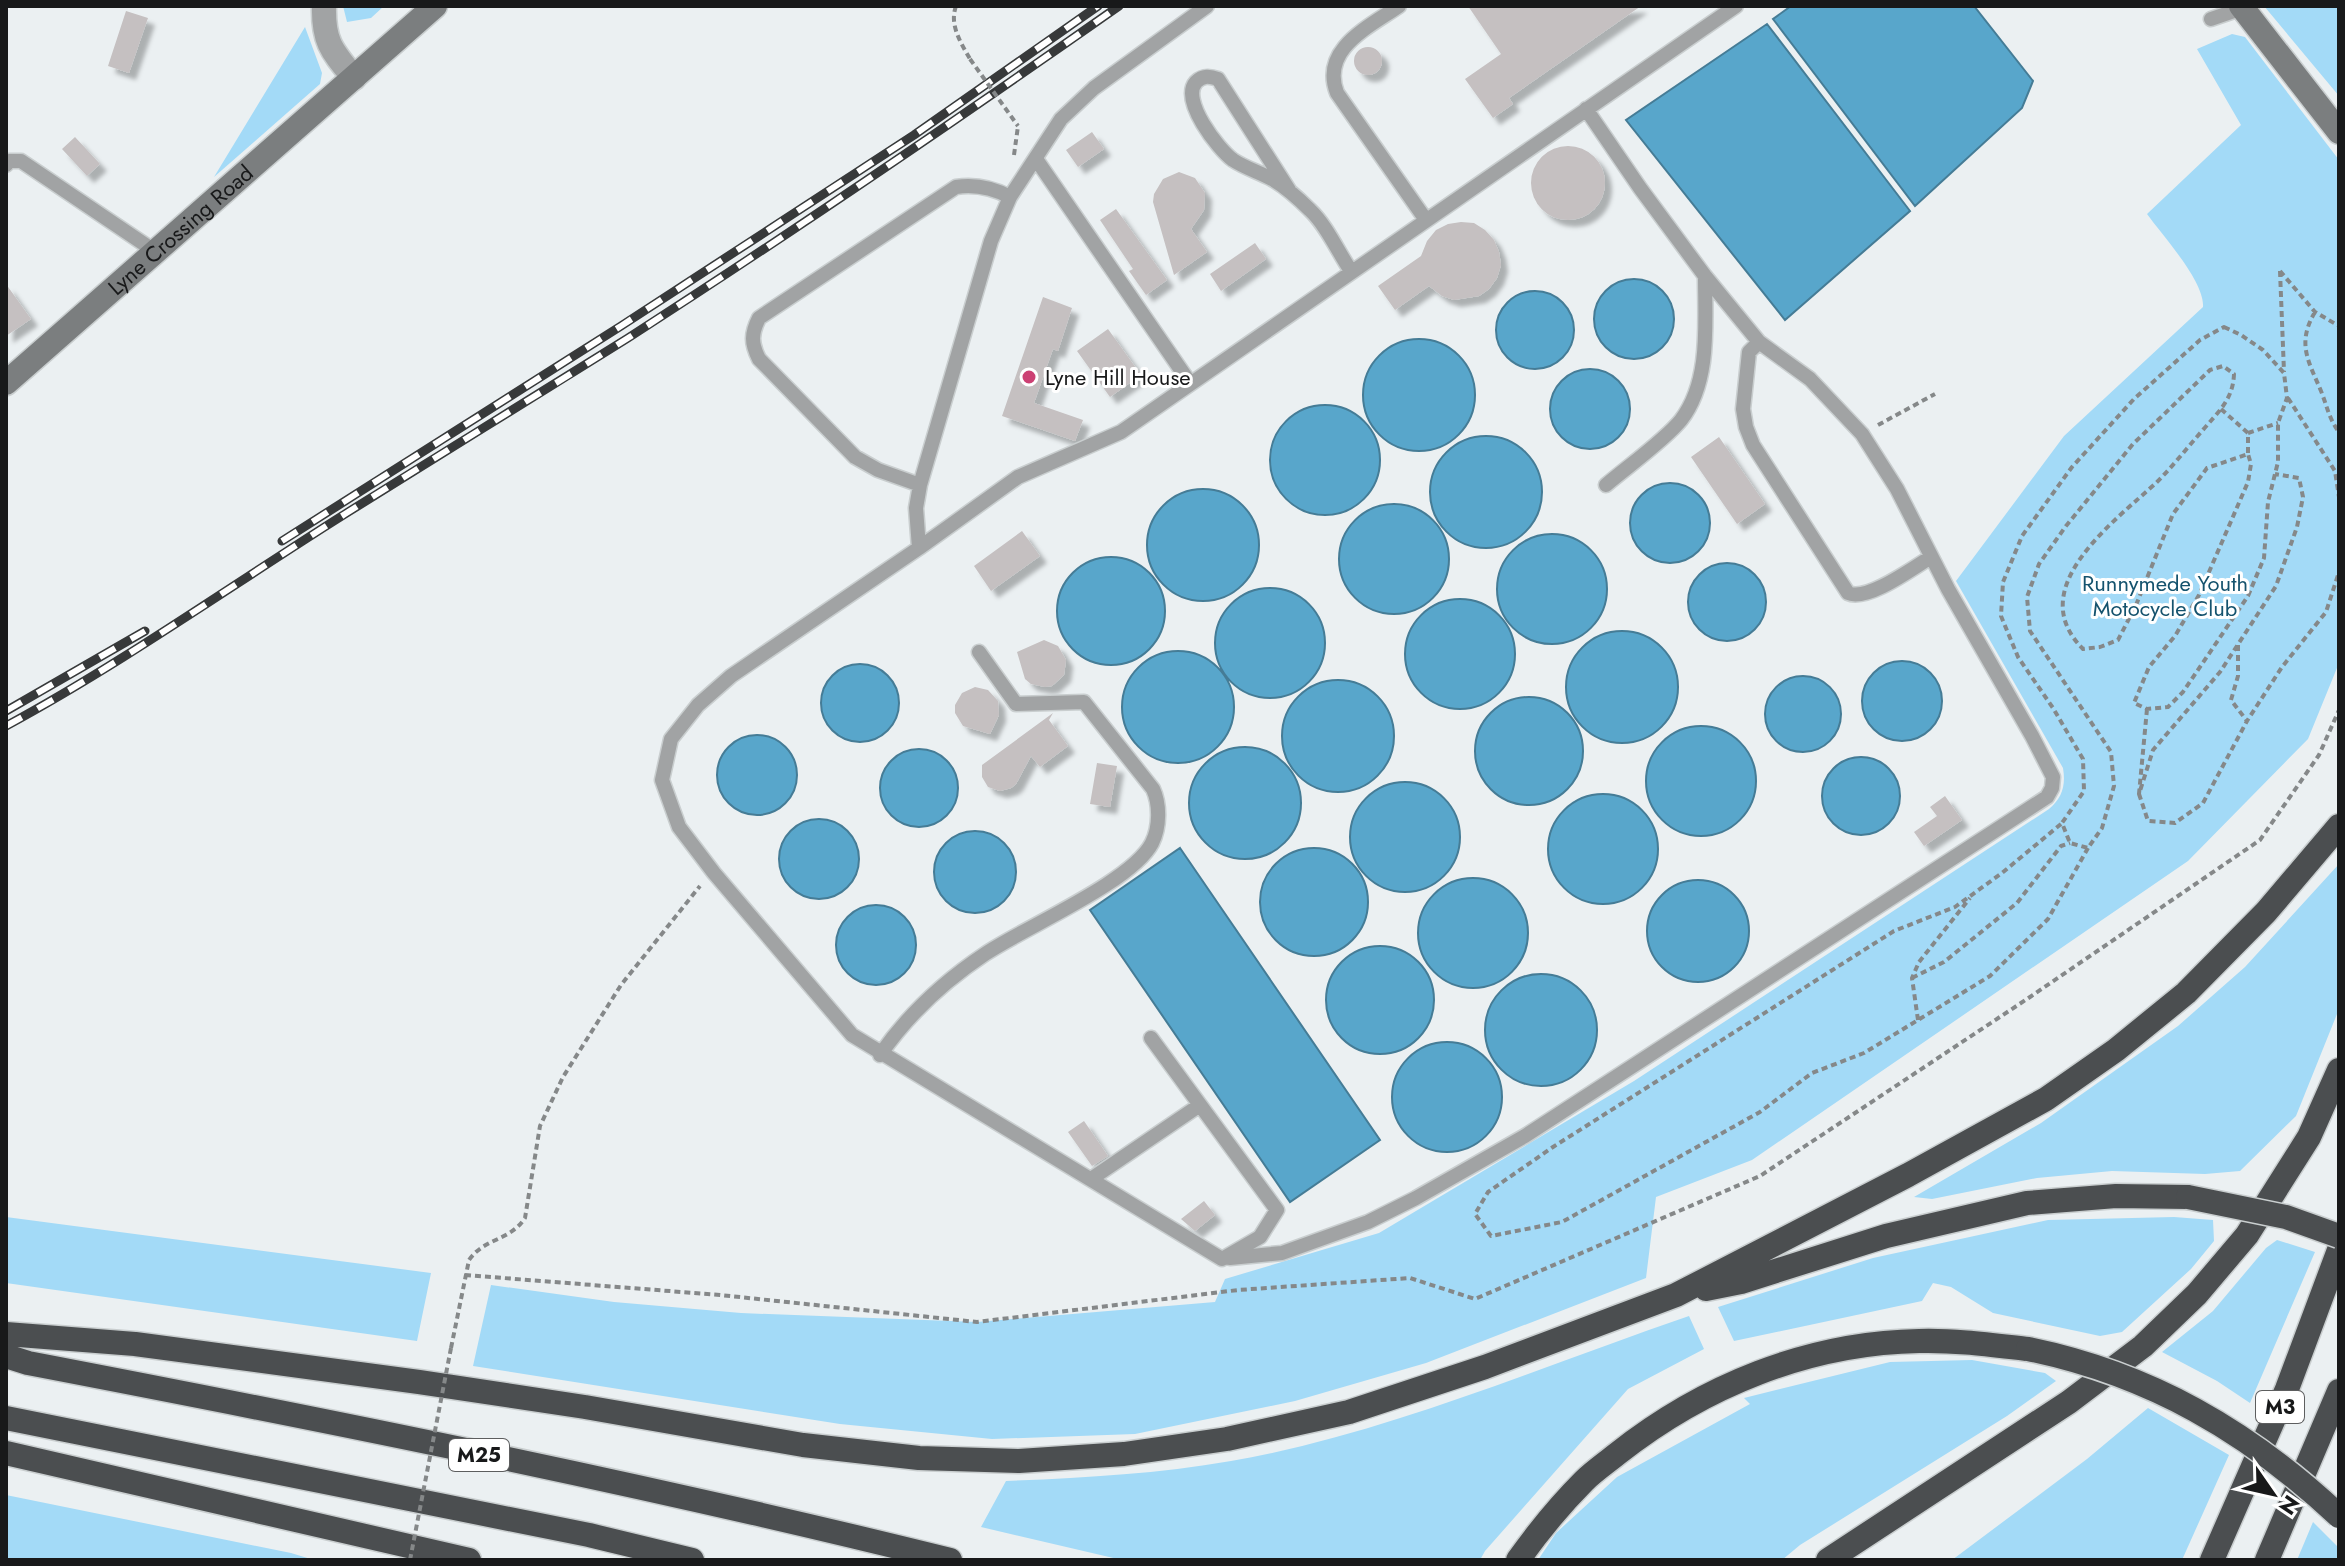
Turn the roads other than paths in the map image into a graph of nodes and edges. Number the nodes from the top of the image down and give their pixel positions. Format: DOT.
graph roads {
  1 [pos="324,6"];
  2 [pos="435,6"];
  3 [pos="1207,6"];
  4 [pos="1399,6"];
  5 [pos="1736,6"];
  6 [pos="2242,7"];
  7 [pos="2211,19"];
  8 [pos="354,78"];
  9 [pos="1586,109"];
  10 [pos="2339,132"];
  11 [pos="1036,159"];
  12 [pos="6,165"];
  13 [pos="1289,190"];
  14 [pos="1010,197"];
  15 [pos="1426,220"];
  16 [pos="156,252"];
  17 [pos="1351,271"];
  18 [pos="1705,276"];
  19 [pos="1759,342"];
  20 [pos="6,383"];
  21 [pos="1190,383"];
  22 [pos="920,485"];
  23 [pos="1606,485"];
  24 [pos="919,548"];
  25 [pos="1931,557"];
  26 [pos="979,652"];
  27 [pos="2339,826"];
  28 [pos="1151,1038"];
  29 [pos="880,1055"];
  30 [pos="2339,1070"];
  31 [pos="1200,1105"];
  32 [pos="1091,1179"];
  33 [pos="2339,1236"];
  34 [pos="2339,1250"];
  35 [pos="1222,1259"];
  36 [pos="1676,1295"];
  37 [pos="6,1334"];
  38 [pos="6,1356"];
  39 [pos="2339,1391"];
  40 [pos="6,1418"];
  41 [pos="6,1453"];
  42 [pos="2339,1516"];
  43 [pos="469,1560"];
  44 [pos="692,1560"];
  45 [pos="950,1560"];
  46 [pos="1518,1560"];
  47 [pos="1828,1560"];
  48 [pos="2212,1560"];
  49 [pos="2267,1560"];
  1 -- 8 [label="street"];
  2 -- 8 [label="street, Lyne Crossing Road"];
  3 -- 11 [label="lane"];
  4 -- 15 [label="lane"];
  5 -- 9 [label="lane"];
  6 -- 7 [label="lane"];
  6 -- 10 [label="street"];
  8 -- 16 [label="street, Lyne Crossing Road"];
  9 -- 15 [label="lane"];
  9 -- 18 [label="lane"];
  11 -- 14 [label="lane"];
  11 -- 21 [label="lane"];
  12 -- 16 [label="lane"];
  13 -- 13 [label="lane"];
  13 -- 17 [label="lane"];
  14 -- 22 [label="lane"];
  14 -- 22 [label="lane"];
  15 -- 17 [label="lane"];
  16 -- 20 [label="street, Lyne Crossing Road"];
  17 -- 21 [label="lane"];
  18 -- 19 [label="lane"];
  18 -- 23 [label="lane"];
  19 -- 25 [label="lane"];
  19 -- 25 [label="lane"];
  21 -- 24 [label="lane"];
  22 -- 24 [label="lane"];
  24 -- 29 [label="lane"];
  25 -- 35 [label="lane"];
  26 -- 29 [label="lane"];
  27 -- 36 [label="highway"];
  28 -- 31 [label="lane"];
  29 -- 32 [label="lane"];
  30 -- 47 [label="highway"];
  31 -- 32 [label="lane"];
  31 -- 35 [label="lane"];
  32 -- 35 [label="lane"];
  33 -- 36 [label="highway, bridge"];
  34 -- 48 [label="highway, M3"];
  36 -- 37 [label="highway"];
  38 -- 45 [label="highway, M25"];
  39 -- 49 [label="highway, M3"];
  40 -- 44 [label="highway"];
  41 -- 43 [label="highway"];
  42 -- 46 [label="highway, bridge"];
}
